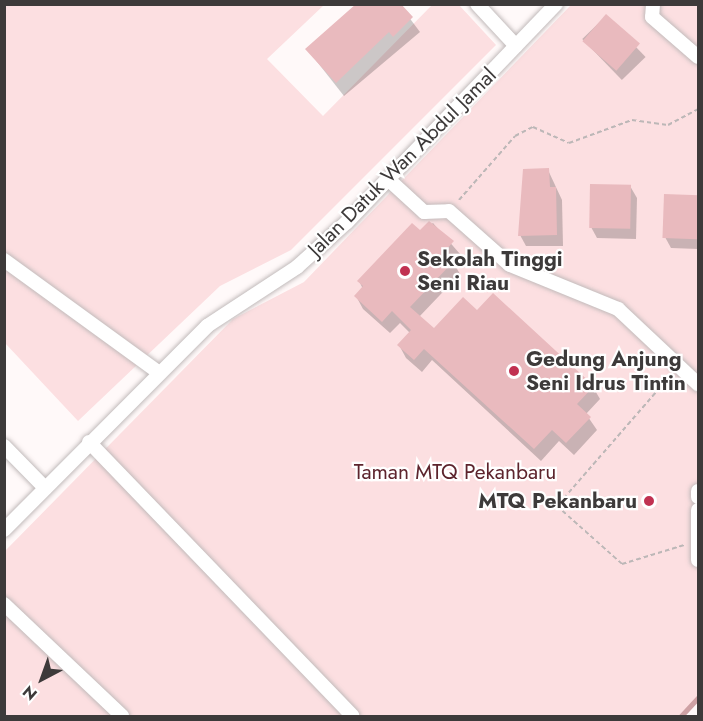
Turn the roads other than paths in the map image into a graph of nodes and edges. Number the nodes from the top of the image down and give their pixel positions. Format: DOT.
graph roads {
  1 [pos="477,4"];
  2 [pos="556,4"];
  3 [pos="653,4"];
  4 [pos="516,46"];
  5 [pos="699,57"];
  6 [pos="387,179"];
  7 [pos="4,260"];
  8 [pos="158,372"];
  9 [pos="699,384"];
  10 [pos="89,442"];
  11 [pos="4,446"];
  12 [pos="45,488"];
  13 [pos="699,491"];
  14 [pos="699,497"];
  15 [pos="699,510"];
  16 [pos="698,519"];
  17 [pos="4,530"];
  18 [pos="699,560"];
  19 [pos="4,604"];
  20 [pos="122,717"];
  21 [pos="353,717"];
  1 -- 4 [label="street"];
  2 -- 4 [label="street, Jalan Datuk Wan Abdul Jamal"];
  3 -- 5 [label="street"];
  4 -- 6 [label="street, Jalan Datuk Wan Abdul Jamal"];
  6 -- 8 [label="street, Jalan Datuk Wan Abdul Jamal"];
  6 -- 9 [label="street"];
  7 -- 8 [label="street"];
  8 -- 10 [label="street, Jalan Datuk Wan Abdul Jamal"];
  10 -- 12 [label="street, Jalan Datuk Wan Abdul Jamal"];
  10 -- 21 [label="street"];
  11 -- 12 [label="street"];
  12 -- 17 [label="street, Jalan Datuk Wan Abdul Jamal"];
  13 -- 14 [label="street"];
  15 -- 16 [label="street"];
  16 -- 18 [label="street"];
  19 -- 20 [label="street"];
}
